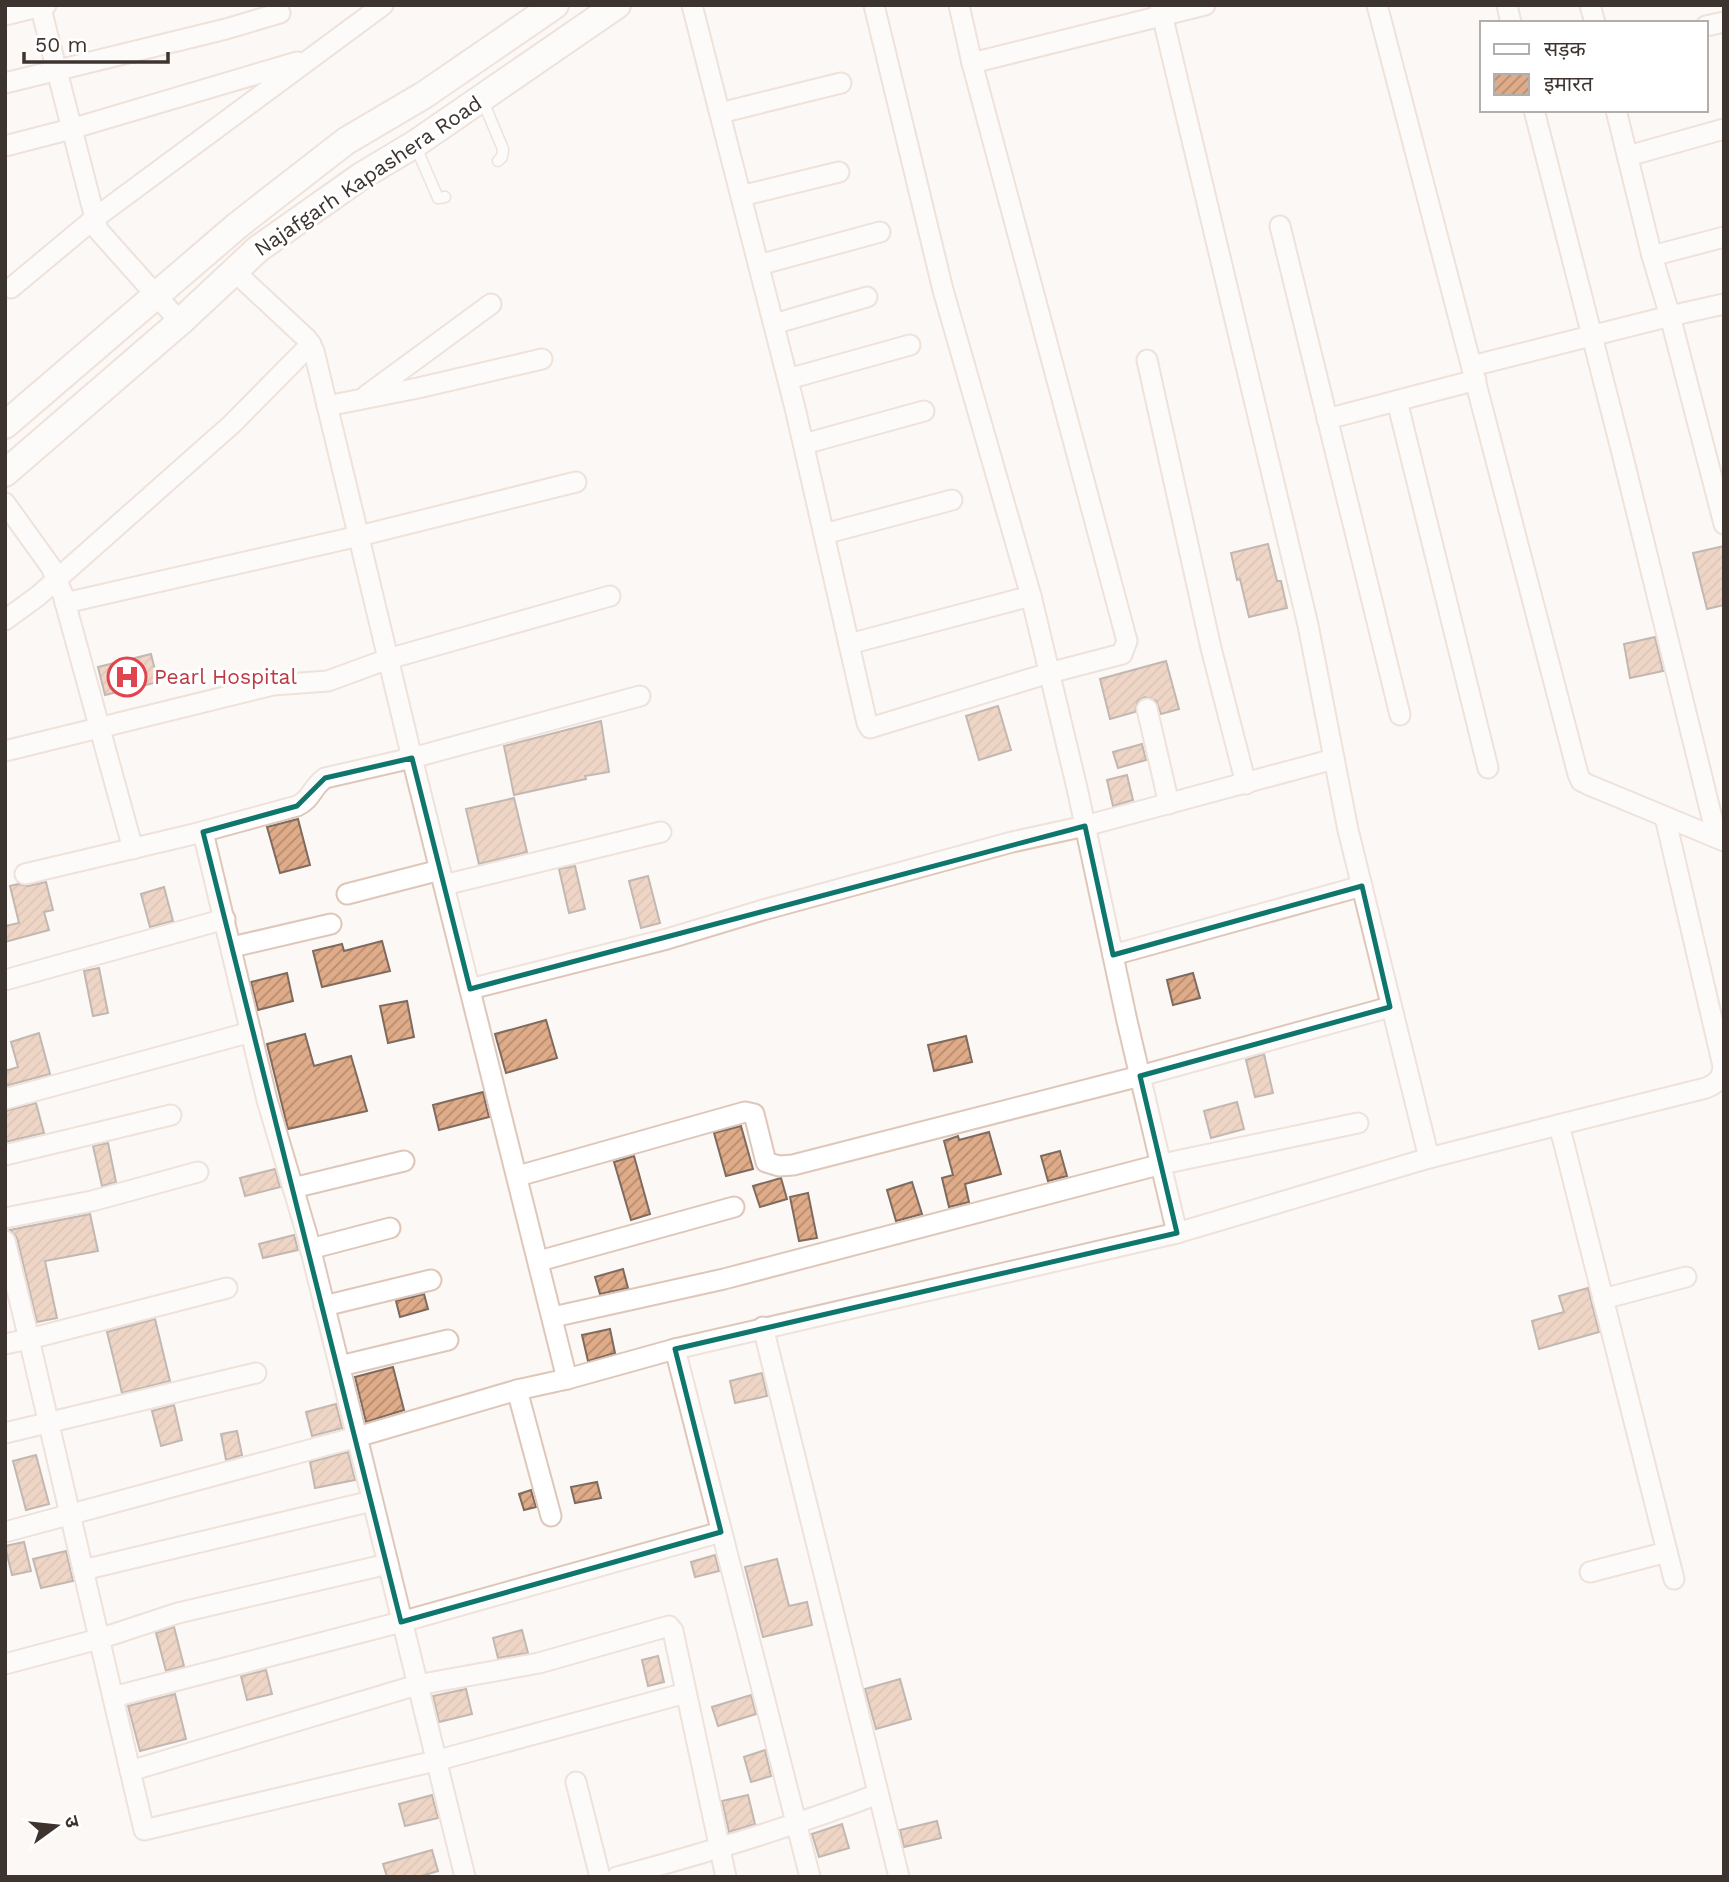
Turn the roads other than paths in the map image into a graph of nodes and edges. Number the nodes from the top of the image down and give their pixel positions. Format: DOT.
graph roads {
  1 [pos="350,5"];
  2 [pos="383,5"];
  3 [pos="555,5"];
  4 [pos="617,5"];
  5 [pos="692,5"];
  6 [pos="874,5"];
  7 [pos="959,5"];
  8 [pos="1205,5"];
  9 [pos="1377,5"];
  10 [pos="42,6"];
  11 [pos="1161,11"];
  12 [pos="280,13"];
  13 [pos="5,15"];
  14 [pos="356,25"];
  15 [pos="311,58"];
  16 [pos="972,63"];
  17 [pos="56,72"];
  18 [pos="5,83"];
  19 [pos="841,83"];
  20 [pos="482,98"];
  21 [pos="1535,112"];
  22 [pos="1617,112"];
  23 [pos="720,113"];
  24 [pos="71,129"];
  25 [pos="1724,129"];
  26 [pos="415,144"];
  27 [pos="5,146"];
  28 [pos="1628,156"];
  29 [pos="498,161"];
  30 [pos="839,172"];
  31 [pos="741,196"];
  32 [pos="445,197"];
  33 [pos="95,218"];
  34 [pos="237,225"];
  35 [pos="1280,226"];
  36 [pos="880,232"];
  37 [pos="1724,237"];
  38 [pos="258,249"];
  39 [pos="1652,256"];
  40 [pos="759,264"];
  41 [pos="234,271"];
  42 [pos="11,288"];
  43 [pos="156,296"];
  44 [pos="867,298"];
  45 [pos="491,304"];
  46 [pos="1724,304"];
  47 [pos="1670,316"];
  48 [pos="180,321"];
  49 [pos="774,324"];
  50 [pos="1592,336"];
  51 [pos="311,344"];
  52 [pos="910,345"];
  53 [pos="542,359"];
  54 [pos="1147,360"];
  55 [pos="1474,373"];
  56 [pos="788,379"];
  57 [pos="362,399"];
  58 [pos="1397,401"];
  59 [pos="327,405"];
  60 [pos="924,411"];
  61 [pos="1327,419"];
  62 [pos="5,425"];
  63 [pos="804,444"];
  64 [pos="5,473"];
  65 [pos="576,481"];
  66 [pos="952,500"];
  67 [pos="5,503"];
  68 [pos="1724,524"];
  69 [pos="824,534"];
  70 [pos="359,536"];
  71 [pos="57,579"];
  72 [pos="610,596"];
  73 [pos="1031,596"];
  74 [pos="65,603"];
  75 [pos="5,620"];
  76 [pos="849,643"];
  77 [pos="388,659"];
  78 [pos="1049,673"];
  79 [pos="640,696"];
  80 [pos="1147,709"];
  81 [pos="1400,715"];
  82 [pos="98,727"];
  83 [pos="5,751"];
  84 [pos="412,758"];
  85 [pos="1334,759"];
  86 [pos="1488,768"];
  87 [pos="1246,784"];
  88 [pos="1169,804"];
  89 [pos="1665,817"];
  90 [pos="1085,826"];
  91 [pos="203,832"];
  92 [pos="661,832"];
  93 [pos="1720,839"];
  94 [pos="133,849"];
  95 [pos="25,874"];
  96 [pos="442,878"];
  97 [pos="1362,886"];
  98 [pos="347,894"];
  99 [pos="225,919"];
  100 [pos="331,924"];
  101 [pos="232,947"];
  102 [pos="1113,955"];
  103 [pos="5,980"];
  104 [pos="470,989"];
  105 [pos="1390,1007"];
  106 [pos="251,1032"];
  107 [pos="1140,1076"];
  108 [pos="5,1099"];
  109 [pos="171,1115"];
  110 [pos="1358,1123"];
  111 [pos="1558,1125"];
  112 [pos="5,1155"];
  113 [pos="1429,1158"];
  114 [pos="404,1161"];
  115 [pos="1162,1164"];
  116 [pos="198,1172"];
  117 [pos="518,1176"];
  118 [pos="293,1188"];
  119 [pos="734,1207"];
  120 [pos="5,1218"];
  121 [pos="390,1228"];
  122 [pos="1177,1233"];
  123 [pos="5,1241"];
  124 [pos="310,1249"];
  125 [pos="539,1261"];
  126 [pos="1686,1277"];
  127 [pos="431,1280"];
  128 [pos="227,1288"];
  129 [pos="1603,1299"];
  130 [pos="324,1306"];
  131 [pos="554,1317"];
  132 [pos="763,1327"];
  133 [pos="29,1339"];
  134 [pos="448,1340"];
  135 [pos="5,1345"];
  136 [pos="675,1349"];
  137 [pos="340,1366"];
  138 [pos="256,1373"];
  139 [pos="567,1379"];
  140 [pos="517,1390"];
  141 [pos="50,1423"];
  142 [pos="5,1433"];
  143 [pos="357,1437"];
  144 [pos="372,1501"];
  145 [pos="70,1515"];
  146 [pos="551,1516"];
  147 [pos="5,1532"];
  148 [pos="722,1532"];
  149 [pos="1667,1552"];
  150 [pos="388,1564"];
  151 [pos="83,1570"];
  152 [pos="1590,1572"];
  153 [pos="1674,1579"];
  154 [pos="401,1622"];
  155 [pos="100,1639"];
  156 [pos="5,1664"];
  157 [pos="417,1685"];
  158 [pos="686,1693"];
  159 [pos="113,1697"];
  160 [pos="435,1761"];
  161 [pos="130,1771"];
  162 [pos="576,1782"];
  163 [pos="878,1794"];
  164 [pos="796,1825"];
  165 [pos="719,1850"];
  166 [pos="465,1877"];
  167 [pos="600,1877"];
  168 [pos="617,1877"];
  169 [pos="726,1877"];
  170 [pos="810,1877"];
  171 [pos="898,1877"];
  1 -- 14 [label="street"];
  2 -- 14 [label="street"];
  3 -- 34 [label="main road, Najafgarh Kapashera Road"];
  4 -- 20 [label="main road, Najafgarh Kapashera Road"];
  5 -- 23 [label="street"];
  6 -- 73 [label="street"];
  7 -- 16 [label="street"];
  8 -- 11 [label="street"];
  9 -- 55 [label="street"];
  10 -- 13 [label="street"];
  10 -- 17 [label="street"];
  11 -- 16 [label="street"];
  11 -- 85 [label="street"];
  12 -- 17 [label="street"];
  14 -- 15 [label="street"];
  15 -- 24 [label="street"];
  15 -- 33 [label="street"];
  16 -- 78 [label="street"];
  17 -- 18 [label="street"];
  17 -- 24 [label="street"];
  19 -- 23 [label="street"];
  20 -- 26 [label="main road, Najafgarh Kapashera Road"];
  20 -- 29 [label="lane"];
  21 -- 50 [label="street"];
  22 -- 28 [label="street"];
  23 -- 31 [label="street"];
  24 -- 27 [label="street"];
  24 -- 33 [label="street"];
  25 -- 28 [label="street"];
  26 -- 32 [label="lane"];
  26 -- 38 [label="main road, Najafgarh Kapashera Road"];
  28 -- 39 [label="street"];
  30 -- 31 [label="street"];
  31 -- 40 [label="street"];
  33 -- 42 [label="street"];
  33 -- 43 [label="street"];
  34 -- 38 [label="main road"];
  34 -- 43 [label="main road, Najafgarh Kapashera Road"];
  35 -- 61 [label="street"];
  36 -- 40 [label="street"];
  37 -- 39 [label="street"];
  38 -- 41 [label="main road, Najafgarh Kapashera Road"];
  39 -- 47 [label="street"];
  40 -- 49 [label="street"];
  41 -- 48 [label="main road, Najafgarh Kapashera Road"];
  41 -- 51 [label="street"];
  43 -- 48 [label="street"];
  43 -- 62 [label="main road, Najafgarh Kapashera Road"];
  44 -- 49 [label="street"];
  45 -- 57 [label="street"];
  46 -- 47 [label="street"];
  47 -- 50 [label="street"];
  47 -- 68 [label="street"];
  48 -- 64 [label="main road, Najafgarh Kapashera Road"];
  49 -- 56 [label="street"];
  50 -- 55 [label="street"];
  50 -- 93 [label="street"];
  51 -- 59 [label="street"];
  51 -- 71 [label="street"];
  52 -- 56 [label="street"];
  53 -- 57 [label="street"];
  54 -- 87 [label="street"];
  55 -- 58 [label="street"];
  55 -- 89 [label="street"];
  56 -- 63 [label="street"];
  57 -- 59 [label="street"];
  58 -- 61 [label="street"];
  58 -- 86 [label="street"];
  59 -- 70 [label="street"];
  60 -- 63 [label="street"];
  61 -- 81 [label="street"];
  63 -- 69 [label="street"];
  65 -- 70 [label="street"];
  66 -- 69 [label="street"];
  67 -- 71 [label="street"];
  69 -- 76 [label="street"];
  70 -- 74 [label="street"];
  70 -- 77 [label="street"];
  71 -- 74 [label="street"];
  71 -- 75 [label="street"];
  72 -- 77 [label="street"];
  73 -- 76 [label="street"];
  73 -- 78 [label="street"];
  74 -- 82 [label="street"];
  76 -- 78 [label="street"];
  77 -- 82 [label="street"];
  77 -- 84 [label="street"];
  78 -- 90 [label="street"];
  79 -- 84 [label="street"];
  80 -- 88 [label="street"];
  82 -- 83 [label="street"];
  82 -- 94 [label="street"];
  84 -- 91 [label="street"];
  84 -- 96 [label="street"];
  85 -- 87 [label="street"];
  85 -- 97 [label="street"];
  87 -- 88 [label="street"];
  88 -- 90 [label="street"];
  89 -- 93 [label="street"];
  89 -- 111 [label="street"];
  90 -- 102 [label="street"];
  90 -- 104 [label="street"];
  91 -- 94 [label="street"];
  91 -- 99 [label="street"];
  92 -- 96 [label="street"];
  94 -- 95 [label="street"];
  96 -- 98 [label="street"];
  96 -- 104 [label="street"];
  97 -- 102 [label="street"];
  97 -- 105 [label="street"];
  99 -- 101 [label="street"];
  99 -- 103 [label="street"];
  100 -- 101 [label="street"];
  101 -- 106 [label="street"];
  102 -- 107 [label="street"];
  104 -- 117 [label="street"];
  105 -- 107 [label="street"];
  105 -- 113 [label="street"];
  106 -- 108 [label="street"];
  106 -- 118 [label="street"];
  107 -- 115 [label="street"];
  107 -- 117 [label="street"];
  109 -- 112 [label="street"];
  110 -- 115 [label="street"];
  111 -- 113 [label="street"];
  111 -- 129 [label="street"];
  113 -- 122 [label="street"];
  114 -- 118 [label="street"];
  115 -- 122 [label="street"];
  115 -- 131 [label="street"];
  116 -- 120 [label="street"];
  117 -- 125 [label="street"];
  118 -- 124 [label="street"];
  119 -- 125 [label="street"];
  121 -- 124 [label="street"];
  122 -- 132 [label="street"];
  123 -- 133 [label="street"];
  124 -- 130 [label="street"];
  125 -- 131 [label="street"];
  126 -- 129 [label="street"];
  127 -- 130 [label="street"];
  128 -- 133 [label="street"];
  129 -- 149 [label="street"];
  130 -- 137 [label="street"];
  131 -- 139 [label="street"];
  132 -- 136 [label="street"];
  132 -- 163 [label="street"];
  133 -- 135 [label="street"];
  133 -- 141 [label="street"];
  134 -- 137 [label="street"];
  136 -- 139 [label="street"];
  136 -- 148 [label="street"];
  137 -- 143 [label="street"];
  138 -- 141 [label="street"];
  139 -- 140 [label="street"];
  140 -- 143 [label="street"];
  140 -- 146 [label="street"];
  141 -- 142 [label="street"];
  141 -- 145 [label="street"];
  143 -- 144 [label="street"];
  143 -- 145 [label="street"];
  144 -- 150 [label="street"];
  144 -- 151 [label="street"];
  145 -- 147 [label="street"];
  145 -- 151 [label="street"];
  148 -- 154 [label="street"];
  148 -- 164 [label="street"];
  149 -- 152 [label="street"];
  149 -- 153 [label="street"];
  150 -- 154 [label="street"];
  150 -- 155 [label="street"];
  151 -- 155 [label="street"];
  154 -- 157 [label="street"];
  154 -- 159 [label="street"];
  155 -- 156 [label="street"];
  155 -- 159 [label="street"];
  157 -- 158 [label="street"];
  157 -- 160 [label="street"];
  157 -- 161 [label="street"];
  158 -- 160 [label="street"];
  158 -- 165 [label="street"];
  159 -- 161 [label="street"];
  160 -- 161 [label="street"];
  160 -- 166 [label="street"];
  162 -- 167 [label="street"];
  163 -- 164 [label="street"];
  163 -- 171 [label="street"];
  164 -- 165 [label="street"];
  164 -- 170 [label="street"];
  165 -- 168 [label="street"];
  165 -- 169 [label="street"];
}
